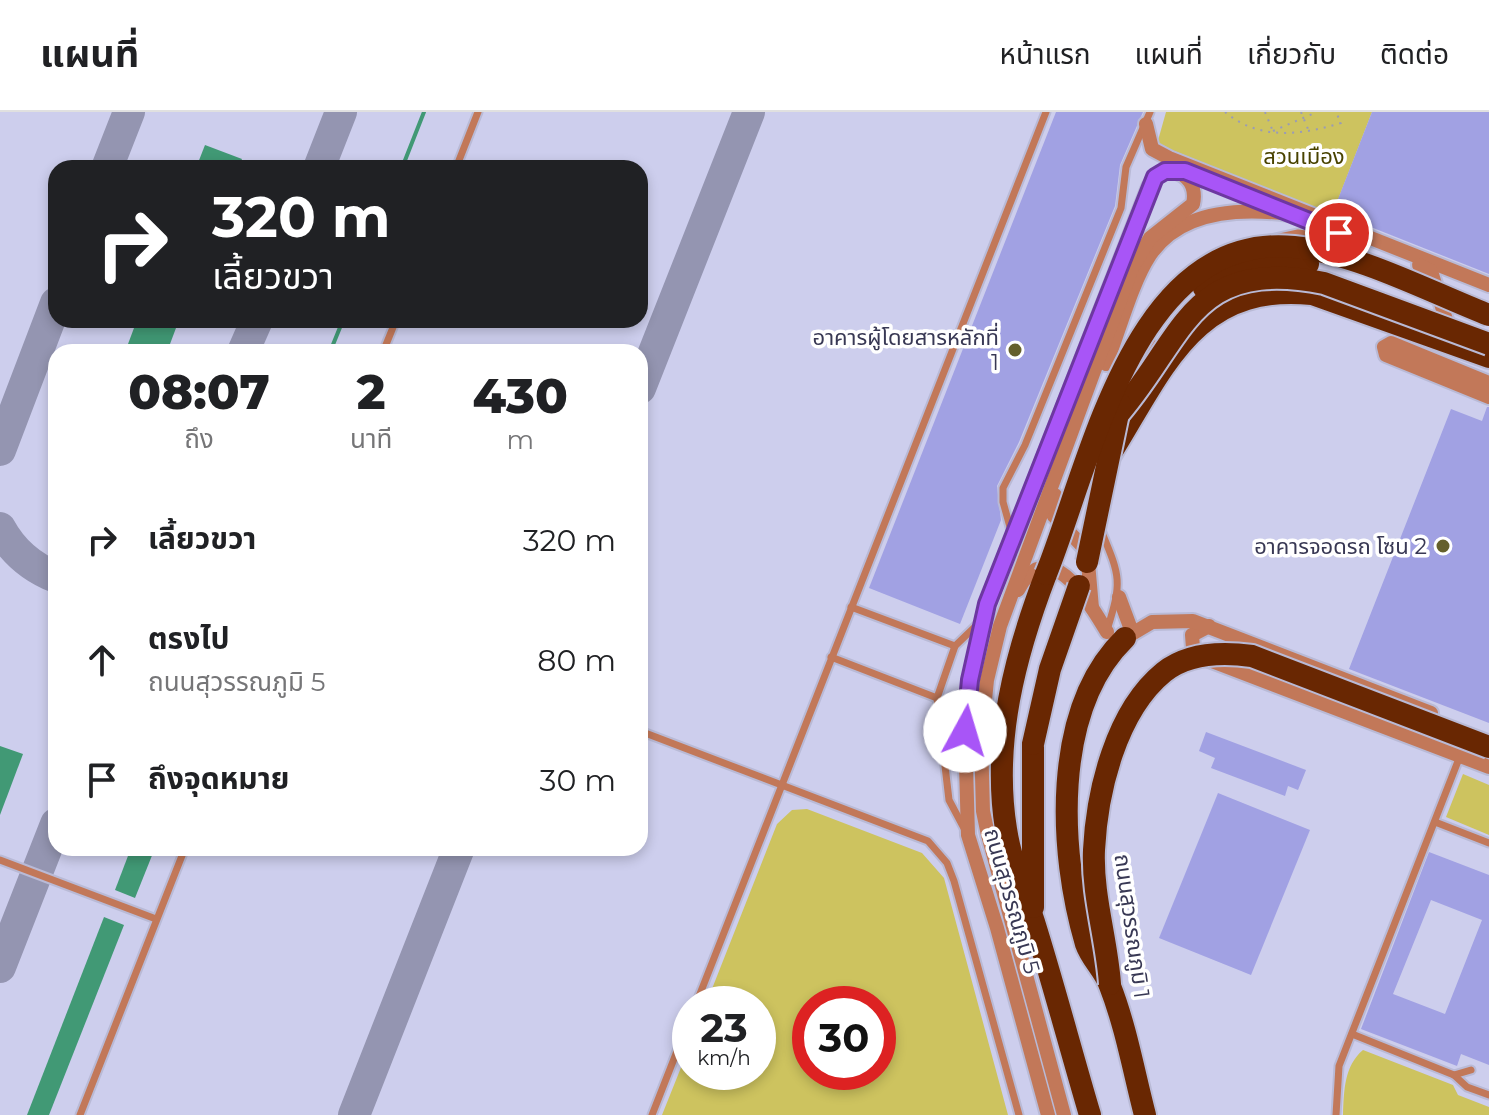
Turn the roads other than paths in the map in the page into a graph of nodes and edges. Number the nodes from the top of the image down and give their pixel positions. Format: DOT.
graph roads {
  1 [pos="478,112"];
  2 [pos="1046,112"];
  3 [pos="1145,123"];
  4 [pos="459,160"];
  5 [pos="1186,170"];
  6 [pos="1290,214"];
  7 [pos="1364,242"];
  8 [pos="1489,285"];
  9 [pos="1489,315"];
  10 [pos="1489,330"];
  11 [pos="1489,346"];
  12 [pos="1489,357"];
  13 [pos="1489,383"];
  14 [pos="1489,397"];
  15 [pos="1103,447"];
  16 [pos="1013,536"];
  17 [pos="1119,597"];
  18 [pos="851,607"];
  19 [pos="1092,608"];
  20 [pos="982,621"];
  21 [pos="1000,626"];
  22 [pos="1209,626"];
  23 [pos="1121,634"];
  24 [pos="955,646"];
  25 [pos="831,657"];
  26 [pos="1326,672"];
  27 [pos="1368,689"];
  28 [pos="937,698"];
  29 [pos="1316,700"];
  30 [pos="1358,716"];
  31 [pos="648,734"];
  32 [pos="1489,736"];
  33 [pos="1489,747"];
  34 [pos="1460,756"];
  35 [pos="1489,767"];
  36 [pos="782,787"];
  37 [pos="1435,822"];
  38 [pos="968,835"];
  39 [pos="1489,843"];
  40 [pos="182,856"];
  41 [pos="0,860"];
  42 [pos="156,919"];
  43 [pos="1033,921"];
  44 [pos="1110,984"];
  45 [pos="703,986"];
  46 [pos="1352,1034"];
  47 [pos="672,1064"];
  48 [pos="1471,1070"];
  49 [pos="1454,1075"];
  50 [pos="1489,1095"];
  51 [pos="80,1115"];
  52 [pos="652,1115"];
  53 [pos="1019,1115"];
  54 [pos="1048,1115"];
  55 [pos="1064,1115"];
  56 [pos="1090,1115"];
  57 [pos="1145,1115"];
  58 [pos="1336,1115"];
  1 -- 4 [label="lane"];
  2 -- 18 [label="lane"];
  3 -- 5 [label="street, ถนนสุวรรณภูมิ 5"];
  3 -- 16 [label="lane"];
  5 -- 6 [label="street"];
  5 -- 8 [label="street"];
  5 -- 16 [label="street, ถนนสุวรรณภูมิ 5"];
  5 -- 21 [label="street, ถนนสุวรรณภูมิ 5"];
  6 -- 7 [label="street"];
  6 -- 19 [label="street"];
  7 -- 11 [label="street"];
  7 -- 17 [label="lane"];
  9 -- 15 [label="highway, bridge"];
  10 -- 15 [label="highway, bridge"];
  11 -- 15 [label="highway, bridge"];
  12 -- 15 [label="highway"];
  13 -- 14 [label="street"];
  15 -- 43 [label="highway, bridge"];
  15 -- 43 [label="highway, bridge"];
  16 -- 20 [label="street, ถนนสุวรรณภูมิ 5"];
  17 -- 23 [label="street"];
  17 -- 23 [label="lane"];
  18 -- 24 [label="lane"];
  18 -- 25 [label="lane"];
  19 -- 21 [label="street, ถนนสุวรรณภูมิ 5"];
  19 -- 23 [label="street, ถนนสุวรรณภูมิ 5"];
  20 -- 24 [label="lane"];
  20 -- 38 [label="street, ถนนสุวรรณภูมิ 5"];
  21 -- 55 [label="street, ถนนสุวรรณภูมิ 5"];
  22 -- 23 [label="street"];
  22 -- 26 [label="street"];
  22 -- 29 [label="street"];
  23 -- 44 [label="highway"];
  24 -- 28 [label="lane"];
  25 -- 28 [label="lane"];
  25 -- 36 [label="lane"];
  26 -- 27 [label="street"];
  26 -- 29 [label="lane"];
  27 -- 30 [label="lane"];
  27 -- 32 [label="street"];
  28 -- 38 [label="lane"];
  29 -- 30 [label="street"];
  30 -- 34 [label="street"];
  31 -- 36 [label="lane"];
  33 -- 44 [label="highway, ถนนสุวรรณภูมิ 1, bridge"];
  34 -- 35 [label="street"];
  34 -- 37 [label="lane"];
  36 -- 45 [label="lane"];
  36 -- 53 [label="lane"];
  37 -- 39 [label="lane"];
  37 -- 46 [label="lane"];
  38 -- 54 [label="street, ถนนสุวรรณภูมิ 5"];
  40 -- 42 [label="lane"];
  41 -- 42 [label="lane"];
  42 -- 51 [label="lane"];
  43 -- 56 [label="highway"];
  44 -- 57 [label="highway, ถนนสุวรรณภูมิ 1"];
  46 -- 49 [label="lane"];
  46 -- 58 [label="lane"];
  47 -- 52 [label="lane"];
  48 -- 49 [label="lane"];
  49 -- 50 [label="lane"];
}
